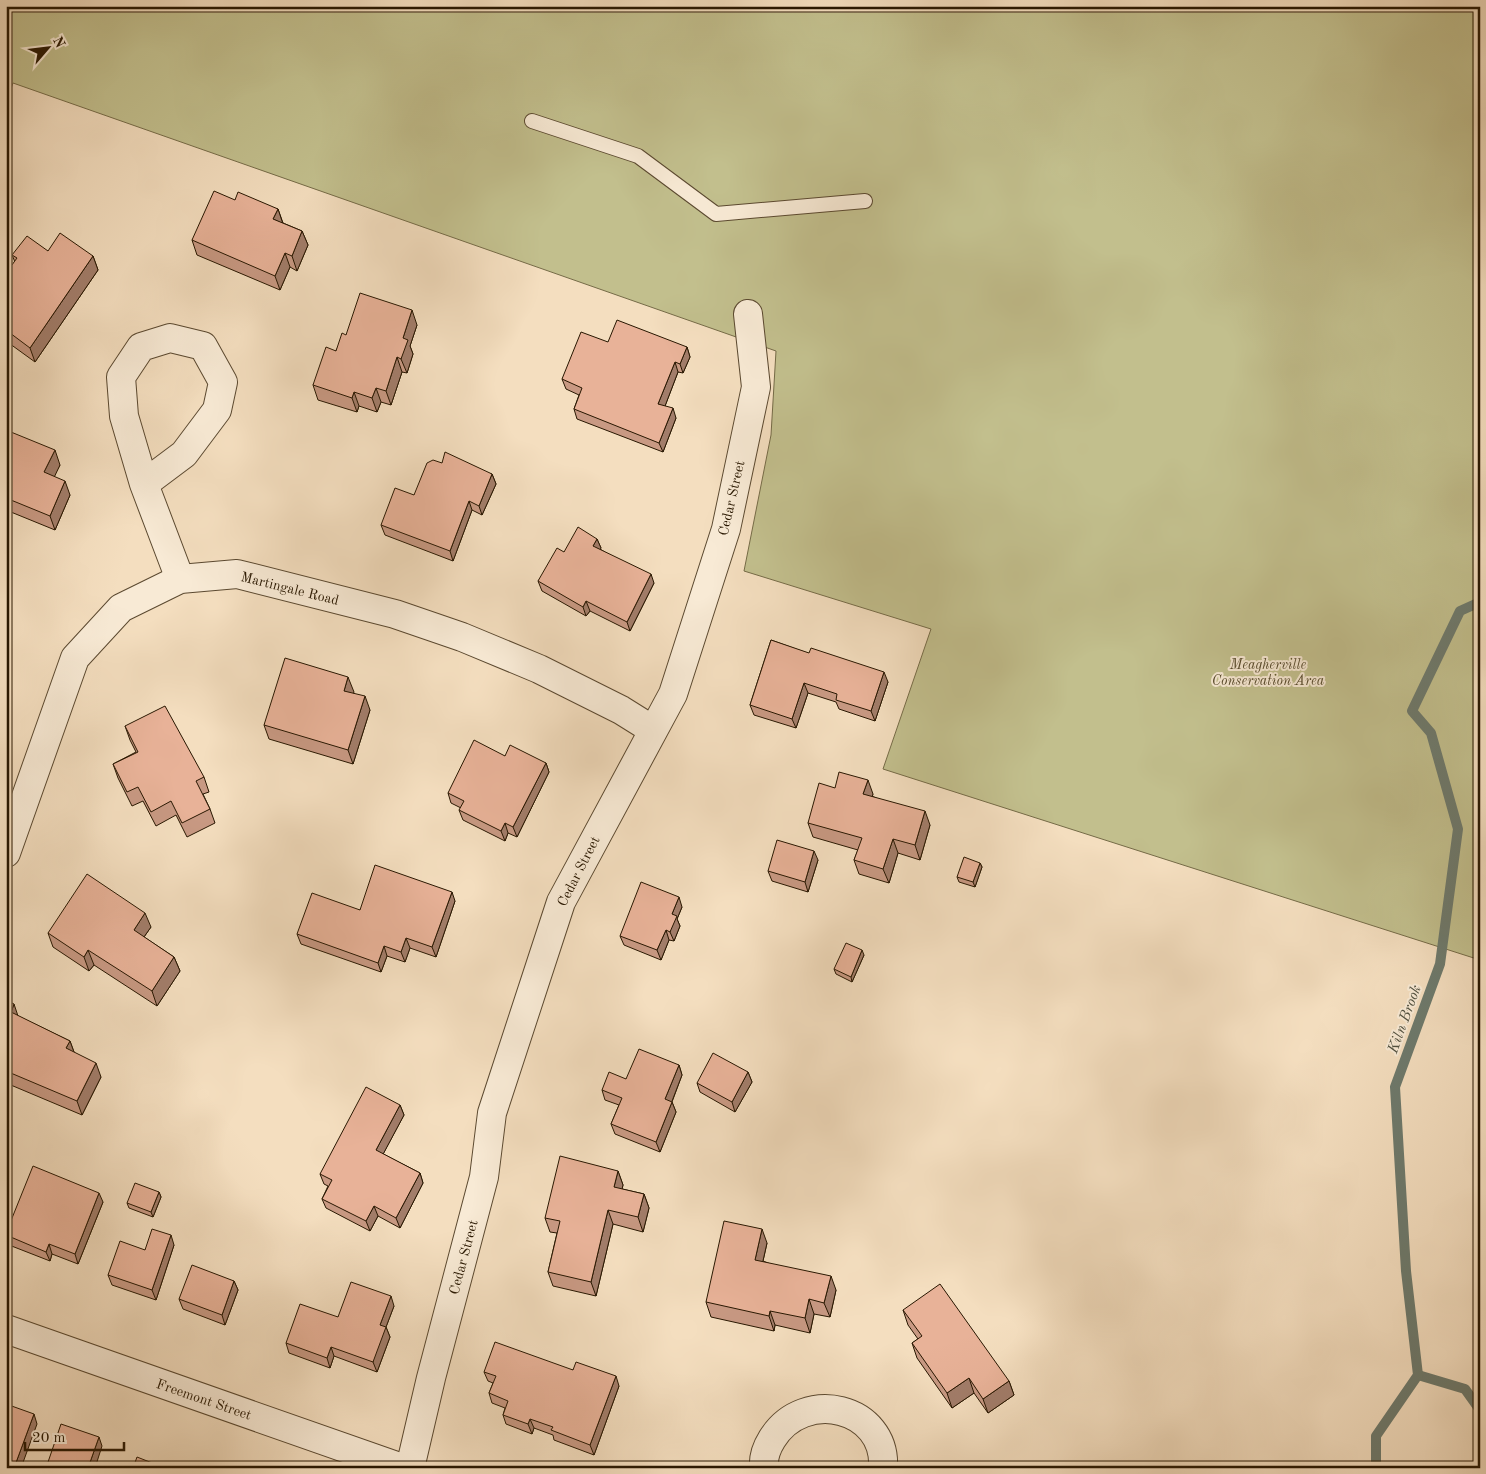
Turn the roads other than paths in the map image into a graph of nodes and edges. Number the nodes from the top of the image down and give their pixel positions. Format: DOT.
graph roads {
  1 [pos="532,121"];
  2 [pos="865,201"];
  3 [pos="748,314"];
  4 [pos="144,484"];
  5 [pos="180,579"];
  6 [pos="654,730"];
  7 [pos="6,853"];
  8 [pos="6,1329"];
  9 [pos="402,1468"];
  10 [pos="410,1468"];
  11 [pos="764,1468"];
  12 [pos="884,1468"];
  1 -- 2 [label="lane"];
  3 -- 6 [label="street, Cedar Street"];
  4 -- 4 [label="street"];
  4 -- 5 [label="street"];
  5 -- 6 [label="street, Martingale Road"];
  5 -- 7 [label="street, Martingale Road"];
  6 -- 10 [label="street, Cedar Street"];
  8 -- 9 [label="street, Freemont Street"];
  11 -- 12 [label="street"];
}
